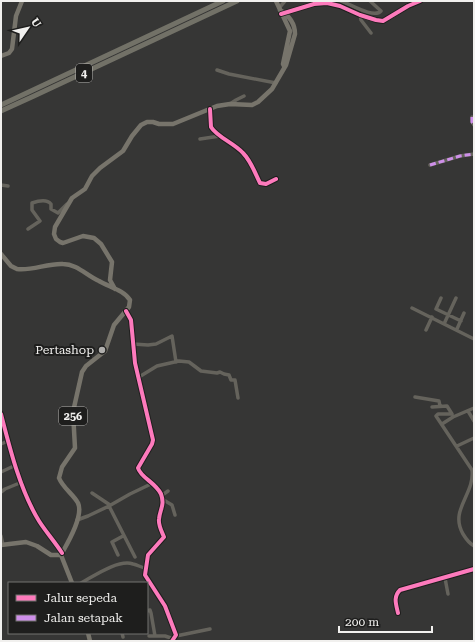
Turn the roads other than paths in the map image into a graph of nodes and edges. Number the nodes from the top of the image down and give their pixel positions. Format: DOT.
graph roads {
  1 [pos="22,1"];
  2 [pos="223,1"];
  3 [pos="237,1"];
  4 [pos="276,1"];
  5 [pos="285,1"];
  6 [pos="341,1"];
  7 [pos="370,1"];
  8 [pos="420,1"];
  9 [pos="281,11"];
  10 [pos="360,15"];
  11 [pos="166,31"];
  12 [pos="371,33"];
  13 [pos="292,36"];
  14 [pos="1,56"];
  15 [pos="217,70"];
  16 [pos="276,82"];
  17 [pos="244,96"];
  18 [pos="1,104"];
  19 [pos="230,104"];
  20 [pos="210,109"];
  21 [pos="1,110"];
  22 [pos="472,117"];
  23 [pos="474,125"];
  24 [pos="220,136"];
  25 [pos="200,139"];
  26 [pos="474,154"];
  27 [pos="430,165"];
  28 [pos="276,179"];
  29 [pos="1,185"];
  30 [pos="8,186"];
  31 [pos="70,202"];
  32 [pos="28,229"];
  33 [pos="1,254"];
  34 [pos="110,280"];
  35 [pos="100,282"];
  36 [pos="114,289"];
  37 [pos="442,298"];
  38 [pos="456,298"];
  39 [pos="412,308"];
  40 [pos="126,311"];
  41 [pos="464,313"];
  42 [pos="449,316"];
  43 [pos="432,317"];
  44 [pos="461,321"];
  45 [pos="444,324"];
  46 [pos="457,329"];
  47 [pos="426,330"];
  48 [pos="474,339"];
  49 [pos="133,344"];
  50 [pos="177,362"];
  51 [pos="139,377"];
  52 [pos="415,397"];
  53 [pos="238,398"];
  54 [pos="440,406"];
  55 [pos="432,407"];
  56 [pos="474,408"];
  57 [pos="468,411"];
  58 [pos="1,414"];
  59 [pos="452,415"];
  60 [pos="474,422"];
  61 [pos="442,424"];
  62 [pos="474,438"];
  63 [pos="8,441"];
  64 [pos="1,444"];
  65 [pos="457,446"];
  66 [pos="16,465"];
  67 [pos="473,471"];
  68 [pos="1,472"];
  69 [pos="22,482"];
  70 [pos="153,483"];
  71 [pos="168,491"];
  72 [pos="1,492"];
  73 [pos="92,493"];
  74 [pos="162,497"];
  75 [pos="109,506"];
  76 [pos="175,515"];
  77 [pos="77,520"];
  78 [pos="1,536"];
  79 [pos="123,536"];
  80 [pos="2,545"];
  81 [pos="474,546"];
  82 [pos="62,554"];
  83 [pos="118,555"];
  84 [pos="135,557"];
  85 [pos="145,568"];
  86 [pos="474,570"];
  87 [pos="445,578"];
  88 [pos="72,582"];
  89 [pos="83,582"];
  90 [pos="448,594"];
  91 [pos="148,611"];
  92 [pos="398,613"];
  93 [pos="210,630"];
  94 [pos="149,636"];
  95 [pos="155,636"];
  96 [pos="174,639"];
  1 -- 14 [label="main road"];
  2 -- 11 [label="highway, 4"];
  3 -- 11 [label="highway, 4"];
  4 -- 9 [label="main road"];
  5 -- 9 [label="street"];
  6 -- 7 [label="street"];
  8 -- 10 [label="street"];
  9 -- 10 [label="street"];
  9 -- 13 [label="main road"];
  9 -- 13 [label="main road"];
  10 -- 12 [label="street"];
  11 -- 18 [label="highway, 4"];
  11 -- 21 [label="highway, 4"];
  13 -- 16 [label="main road"];
  15 -- 16 [label="street"];
  16 -- 19 [label="main road"];
  17 -- 19 [label="street"];
  19 -- 20 [label="main road"];
  20 -- 24 [label="street"];
  20 -- 31 [label="main road"];
  22 -- 23 [label="street"];
  24 -- 25 [label="street"];
  24 -- 28 [label="street"];
  26 -- 27 [label="street"];
  29 -- 30 [label="street"];
  31 -- 32 [label="street"];
  31 -- 34 [label="main road"];
  33 -- 35 [label="main road"];
  34 -- 35 [label="main road"];
  34 -- 36 [label="main road"];
  35 -- 36 [label="main road"];
  36 -- 40 [label="main road"];
  37 -- 42 [label="street"];
  38 -- 42 [label="street"];
  39 -- 43 [label="street"];
  40 -- 49 [label="street"];
  40 -- 77 [label="main road, 256"];
  41 -- 44 [label="street"];
  42 -- 44 [label="street"];
  42 -- 45 [label="street"];
  43 -- 45 [label="street"];
  43 -- 47 [label="street"];
  44 -- 46 [label="street"];
  45 -- 46 [label="street"];
  46 -- 48 [label="street"];
  49 -- 50 [label="street"];
  49 -- 51 [label="street"];
  50 -- 51 [label="street"];
  50 -- 53 [label="street"];
  51 -- 70 [label="street"];
  52 -- 54 [label="street"];
  54 -- 55 [label="street"];
  54 -- 59 [label="street"];
  56 -- 57 [label="street"];
  57 -- 59 [label="street"];
  57 -- 60 [label="street"];
  58 -- 63 [label="street"];
  59 -- 61 [label="street"];
  59 -- 61 [label="street"];
  61 -- 65 [label="street"];
  62 -- 65 [label="street"];
  63 -- 64 [label="street"];
  63 -- 66 [label="street"];
  65 -- 67 [label="street"];
  66 -- 68 [label="street"];
  66 -- 69 [label="street"];
  67 -- 81 [label="street"];
  69 -- 72 [label="street"];
  69 -- 82 [label="street"];
  70 -- 74 [label="street"];
  70 -- 75 [label="street"];
  71 -- 74 [label="street"];
  73 -- 75 [label="street"];
  74 -- 76 [label="street"];
  74 -- 85 [label="street"];
  75 -- 77 [label="street"];
  75 -- 79 [label="street"];
  77 -- 82 [label="main road, 256"];
  78 -- 80 [label="street"];
  79 -- 83 [label="street"];
  79 -- 84 [label="street"];
  80 -- 82 [label="main road"];
  82 -- 88 [label="main road"];
  85 -- 89 [label="street"];
  85 -- 96 [label="street"];
  86 -- 87 [label="street"];
  87 -- 90 [label="street"];
  87 -- 92 [label="street"];
  91 -- 95 [label="street"];
  93 -- 96 [label="street"];
  94 -- 95 [label="street"];
  95 -- 96 [label="street"];
}
